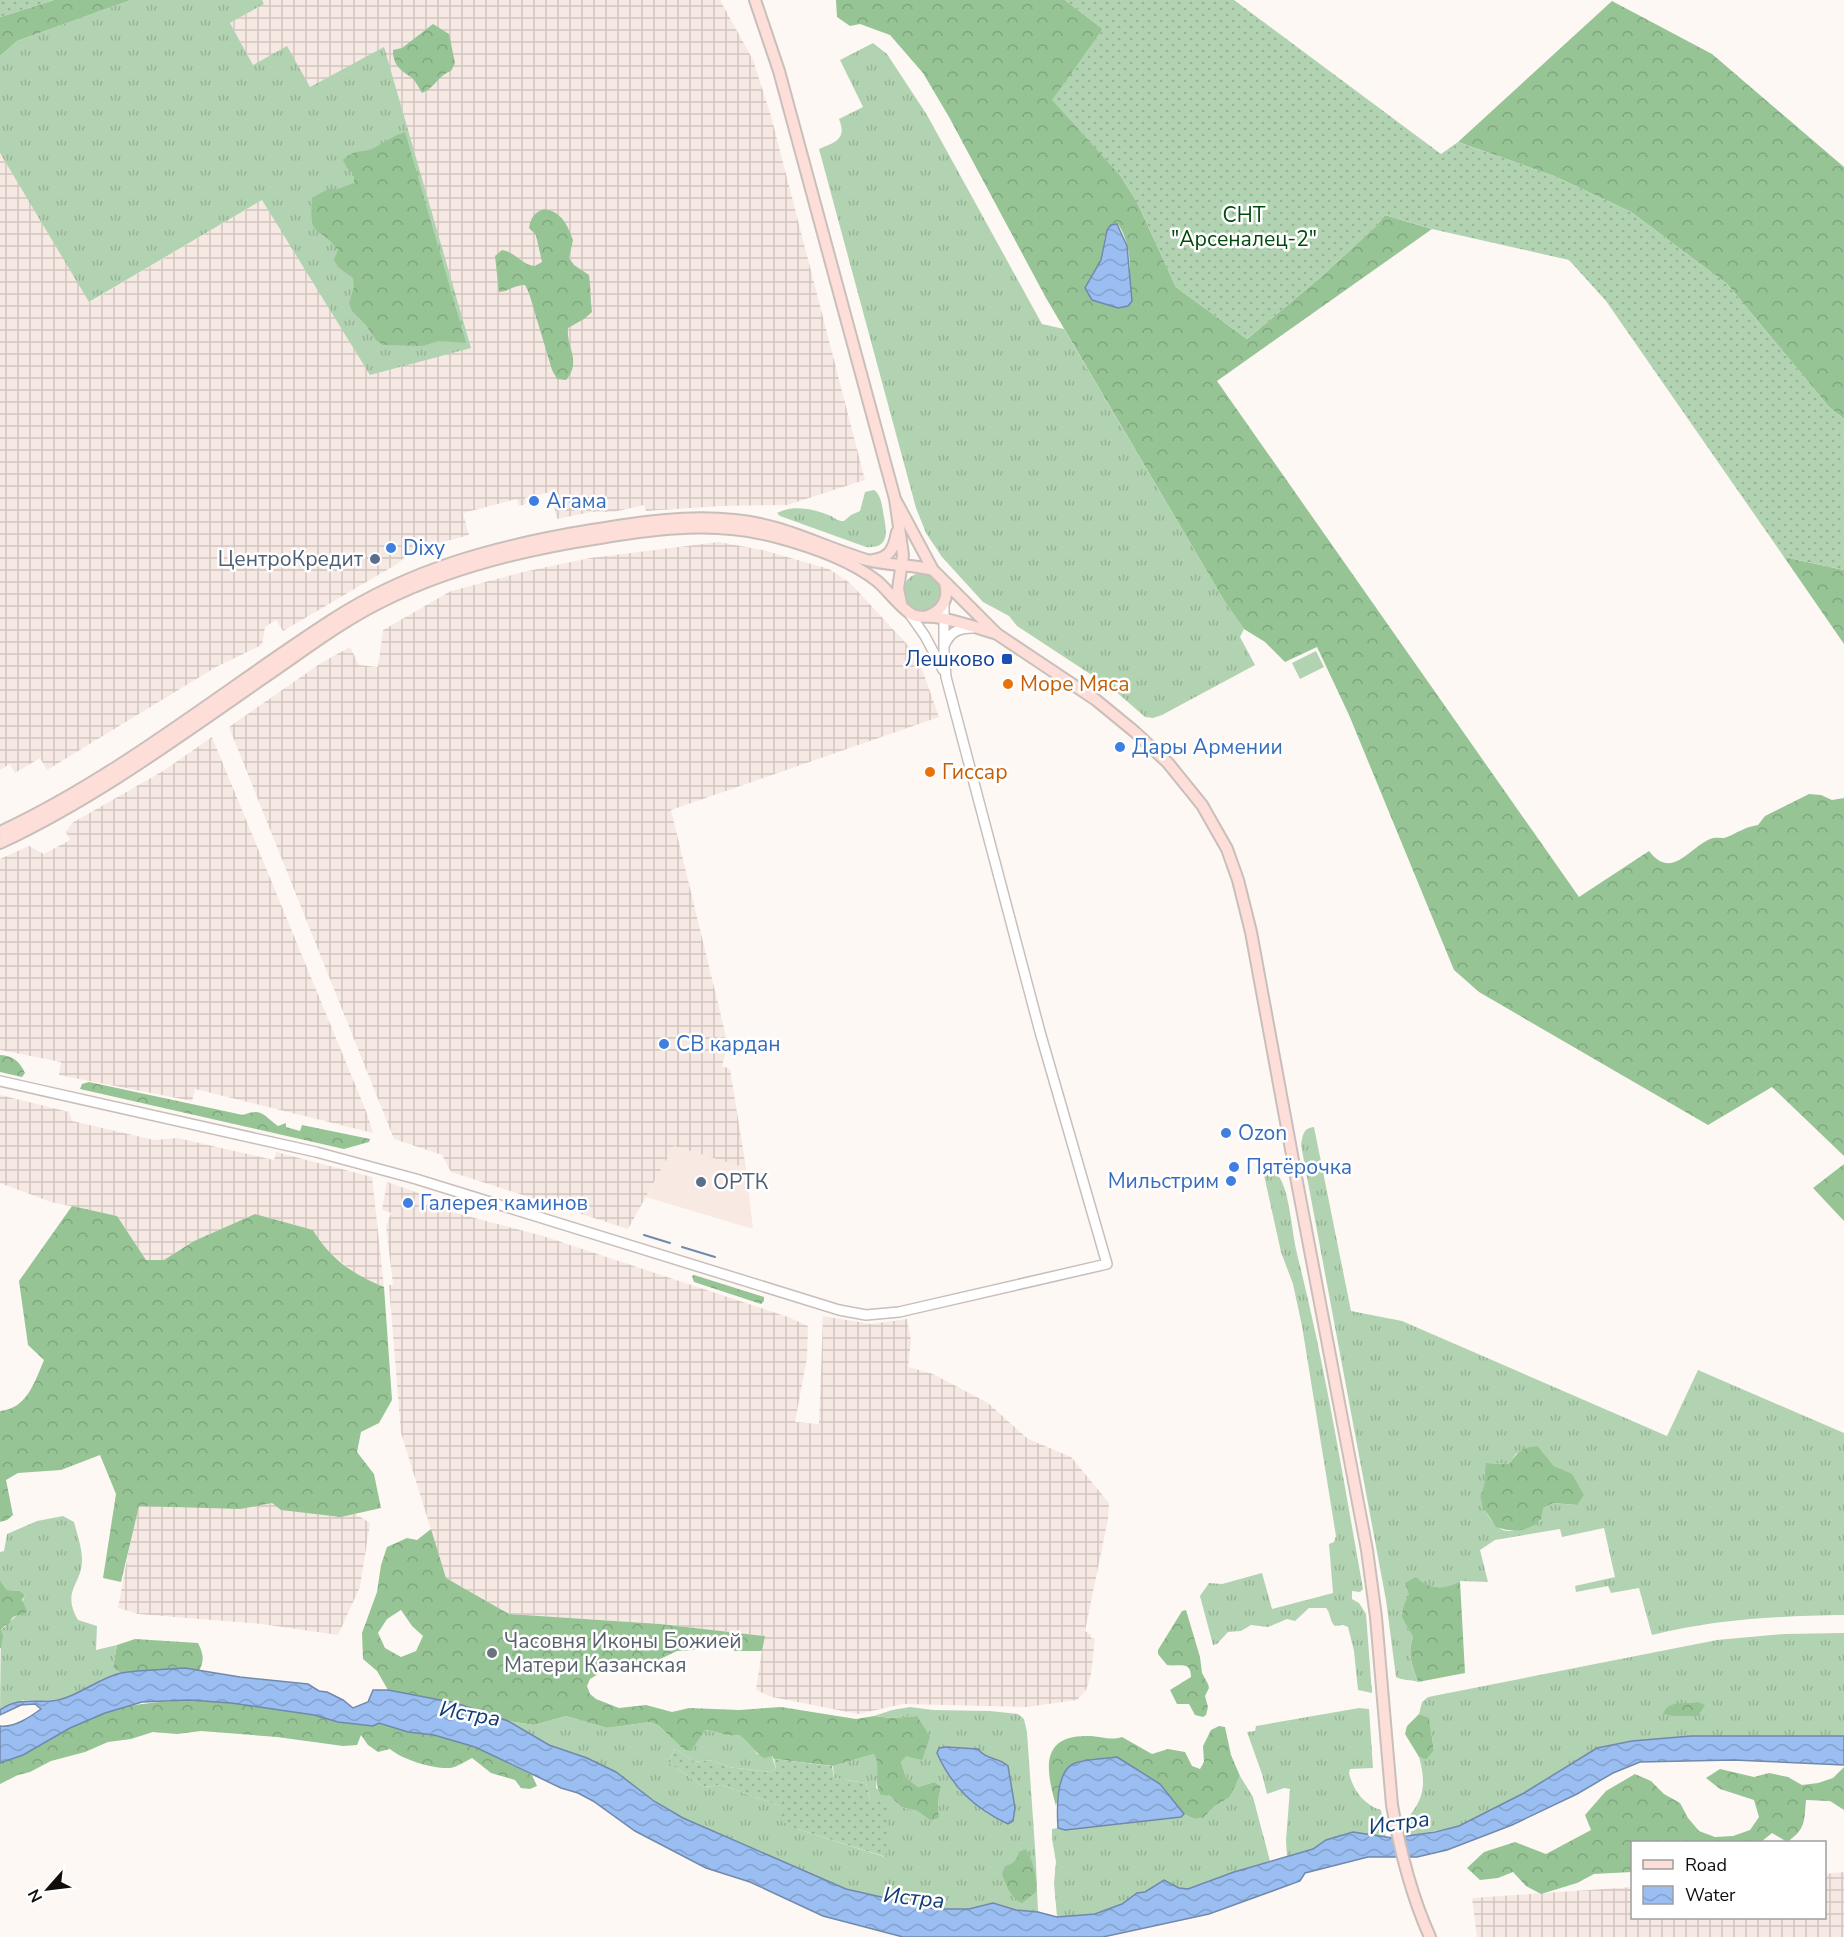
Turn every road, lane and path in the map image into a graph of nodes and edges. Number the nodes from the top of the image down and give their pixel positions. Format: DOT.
graph roads {
  1 [pos="755,0"];
  2 [pos="895,499"];
  3 [pos="898,523"];
  4 [pos="868,560"];
  5 [pos="903,567"];
  6 [pos="920,568"];
  7 [pos="937,573"];
  8 [pos="900,582"];
  9 [pos="944,603"];
  10 [pos="901,604"];
  11 [pos="909,613"];
  12 [pos="922,616"];
  13 [pos="944,619"];
  14 [pos="977,628"];
  15 [pos="997,634"];
  16 [pos="944,648"];
  17 [pos="946,677"];
  18 [pos="0,832"];
  19 [pos="0,843"];
  20 [pos="0,1081"];
  21 [pos="1430,1937"];
  1 -- 2 [label="main road"];
  2 -- 3 [label="main road"];
  2 -- 7 [label="main road"];
  3 -- 4 [label="main road"];
  3 -- 5 [label="main road"];
  4 -- 5 [label="main road"];
  4 -- 18 [label="main road"];
  5 -- 6 [label="main road"];
  5 -- 8 [label="main road"];
  6 -- 7 [label="main road"];
  6 -- 8 [label="main road"];
  7 -- 9 [label="main road"];
  7 -- 15 [label="main road"];
  8 -- 10 [label="main road"];
  9 -- 12 [label="main road"];
  9 -- 13 [label="street"];
  10 -- 11 [label="main road"];
  10 -- 19 [label="main road"];
  11 -- 12 [label="main road"];
  11 -- 17 [label="street"];
  12 -- 13 [label="main road"];
  13 -- 14 [label="main road"];
  13 -- 16 [label="street"];
  14 -- 15 [label="main road"];
  14 -- 16 [label="street"];
  15 -- 21 [label="main road"];
  16 -- 17 [label="street"];
  17 -- 20 [label="street"];
}
